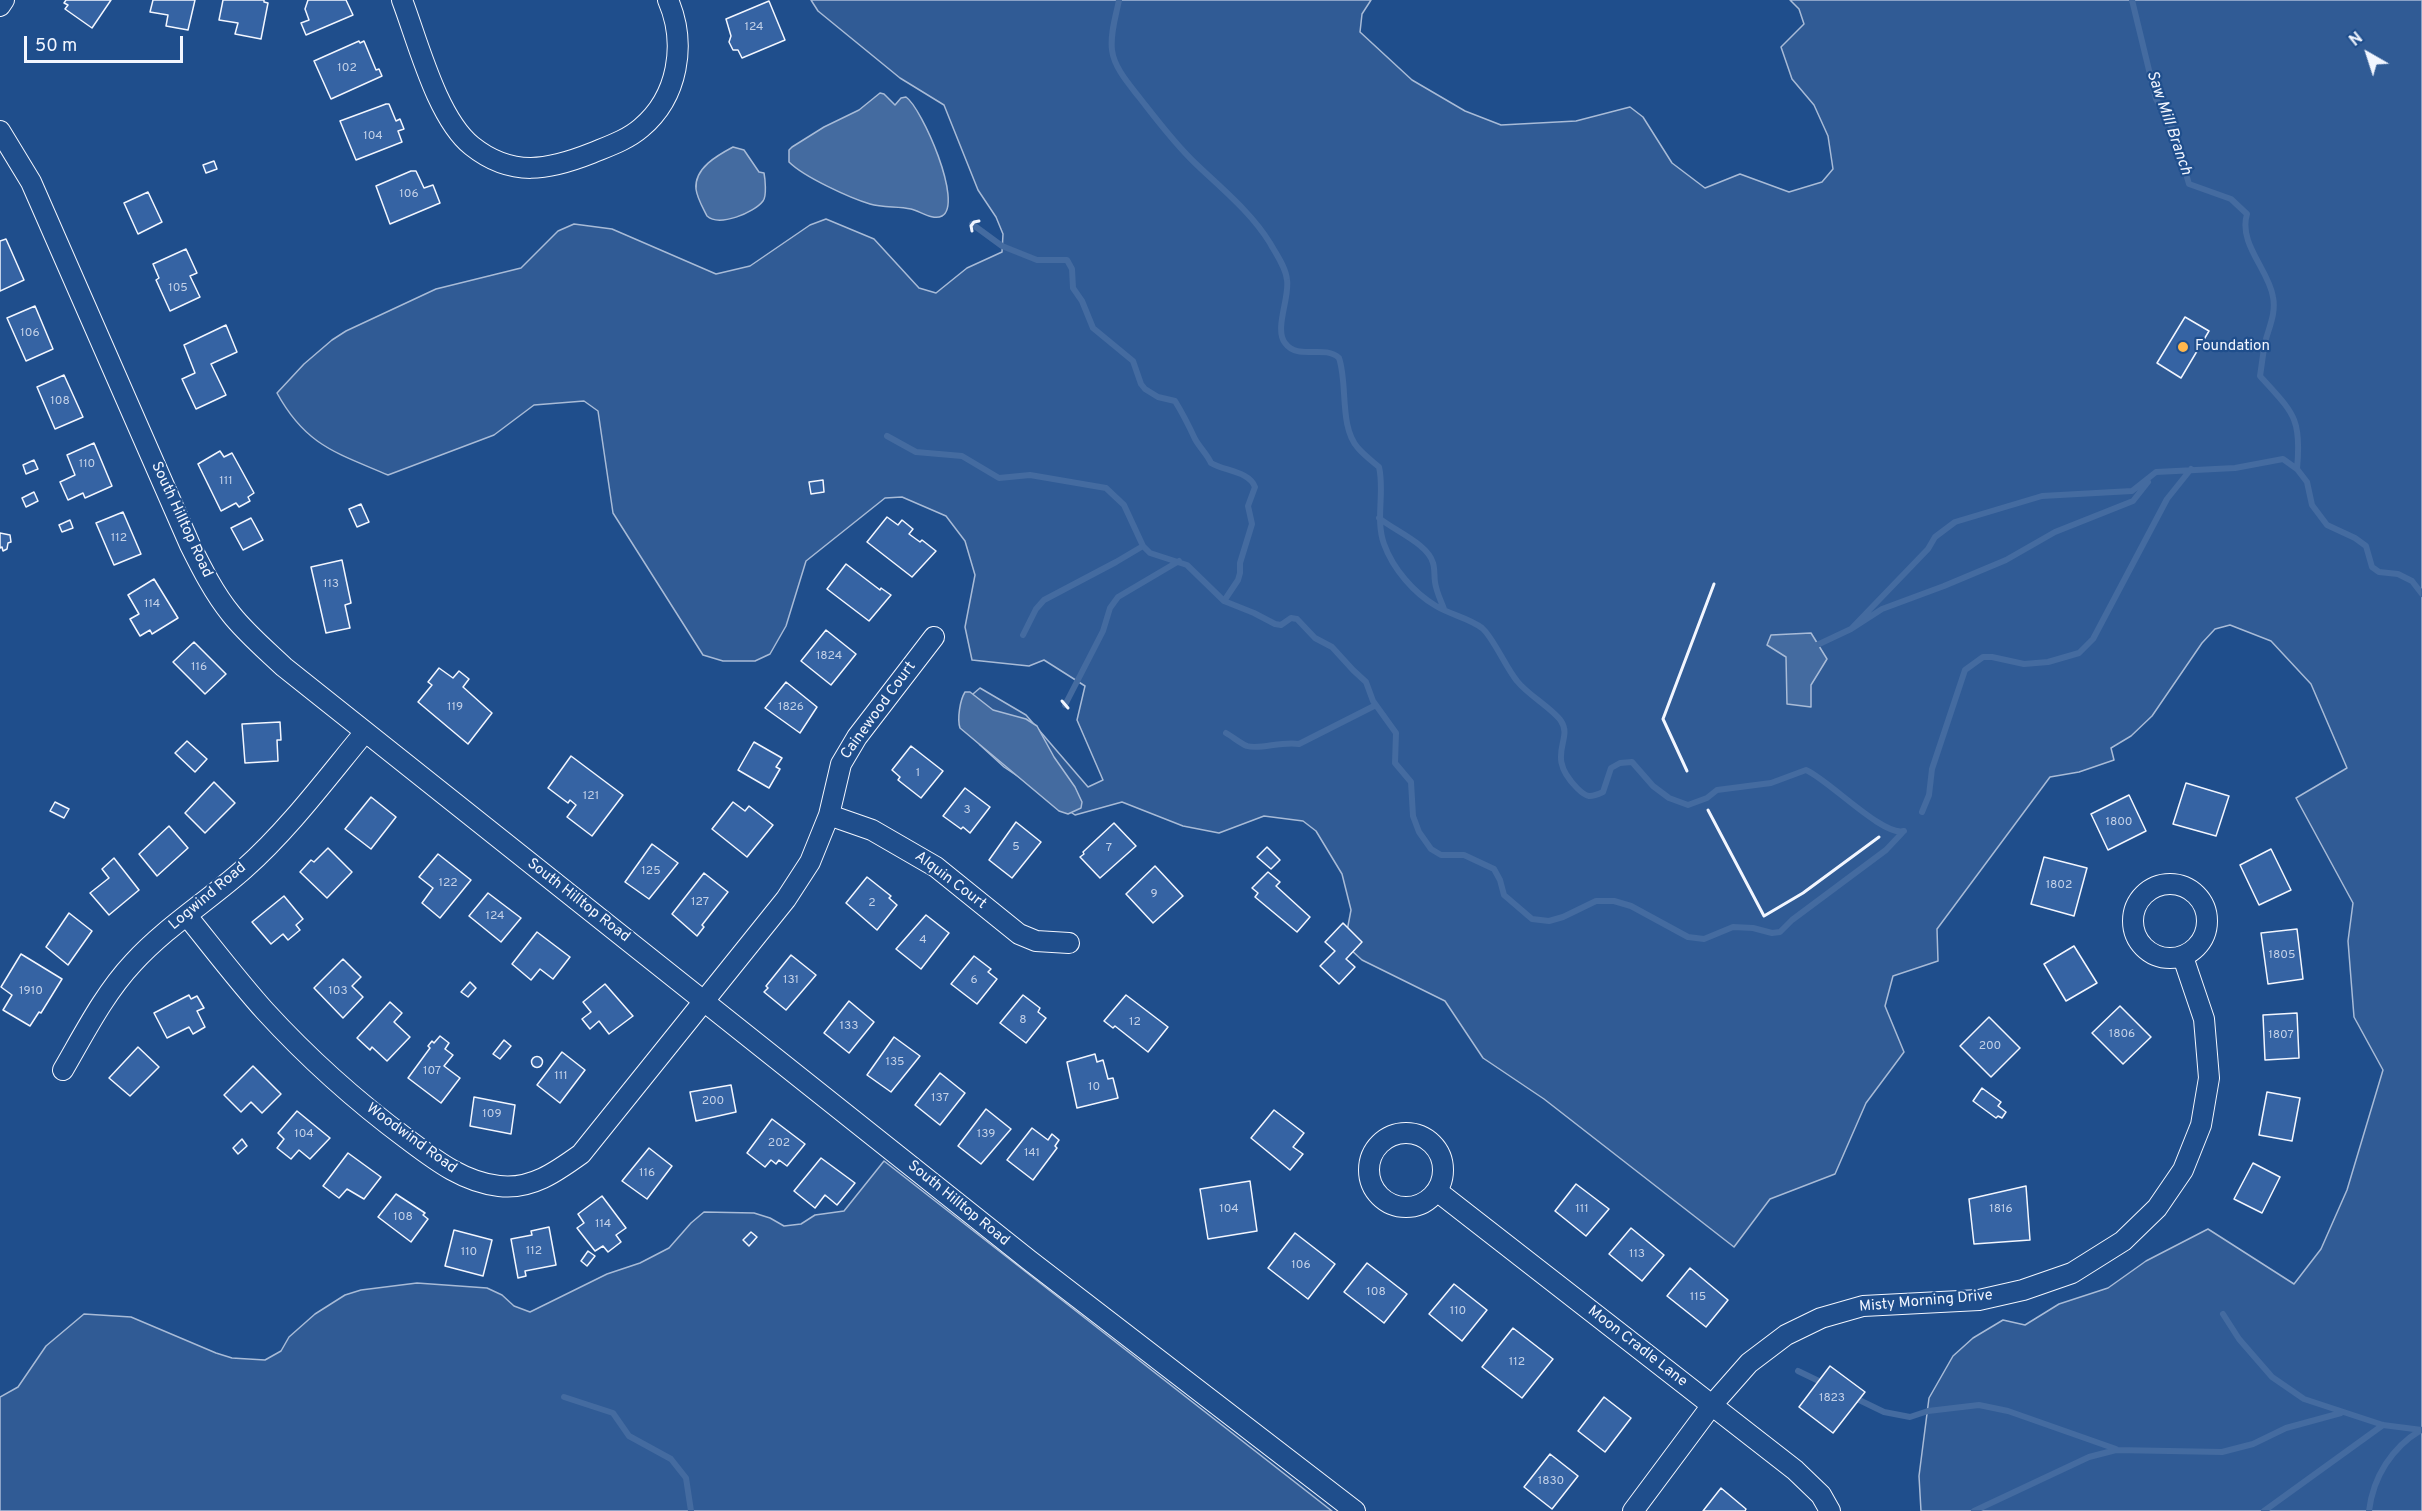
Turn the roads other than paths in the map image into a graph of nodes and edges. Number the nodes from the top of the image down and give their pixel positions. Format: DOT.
graph roads {
  1 [pos="4,0"];
  2 [pos="402,0"];
  3 [pos="668,0"];
  4 [pos="0,6"];
  5 [pos="0,131"];
  6 [pos="934,637"];
  7 [pos="364,732"];
  8 [pos="829,815"];
  9 [pos="187,916"];
  10 [pos="1068,944"];
  11 [pos="2183,957"];
  12 [pos="704,1001"];
  13 [pos="63,1070"];
  14 [pos="1437,1191"];
  15 [pos="1712,1405"];
  16 [pos="1355,1511"];
  17 [pos="1633,1511"];
  18 [pos="1830,1511"];
  1 -- 4 [label="street"];
  2 -- 3 [label="street"];
  5 -- 7 [label="street, South Hilltop Road"];
  6 -- 8 [label="street, Cainewood Court"];
  7 -- 9 [label="street, Logwind Road"];
  7 -- 12 [label="street, South Hilltop Road"];
  8 -- 10 [label="street, Alquin Court"];
  8 -- 12 [label="street, Cainewood Court"];
  9 -- 12 [label="street, Woodwind Road"];
  9 -- 13 [label="street, Logwind Road"];
  11 -- 15 [label="street, Misty Morning Drive"];
  12 -- 16 [label="street, South Hilltop Road"];
  14 -- 15 [label="street, Moon Cradle Lane"];
  15 -- 17 [label="street, Misty Morning Drive"];
  15 -- 18 [label="street, Moon Cradle Lane"];
}
